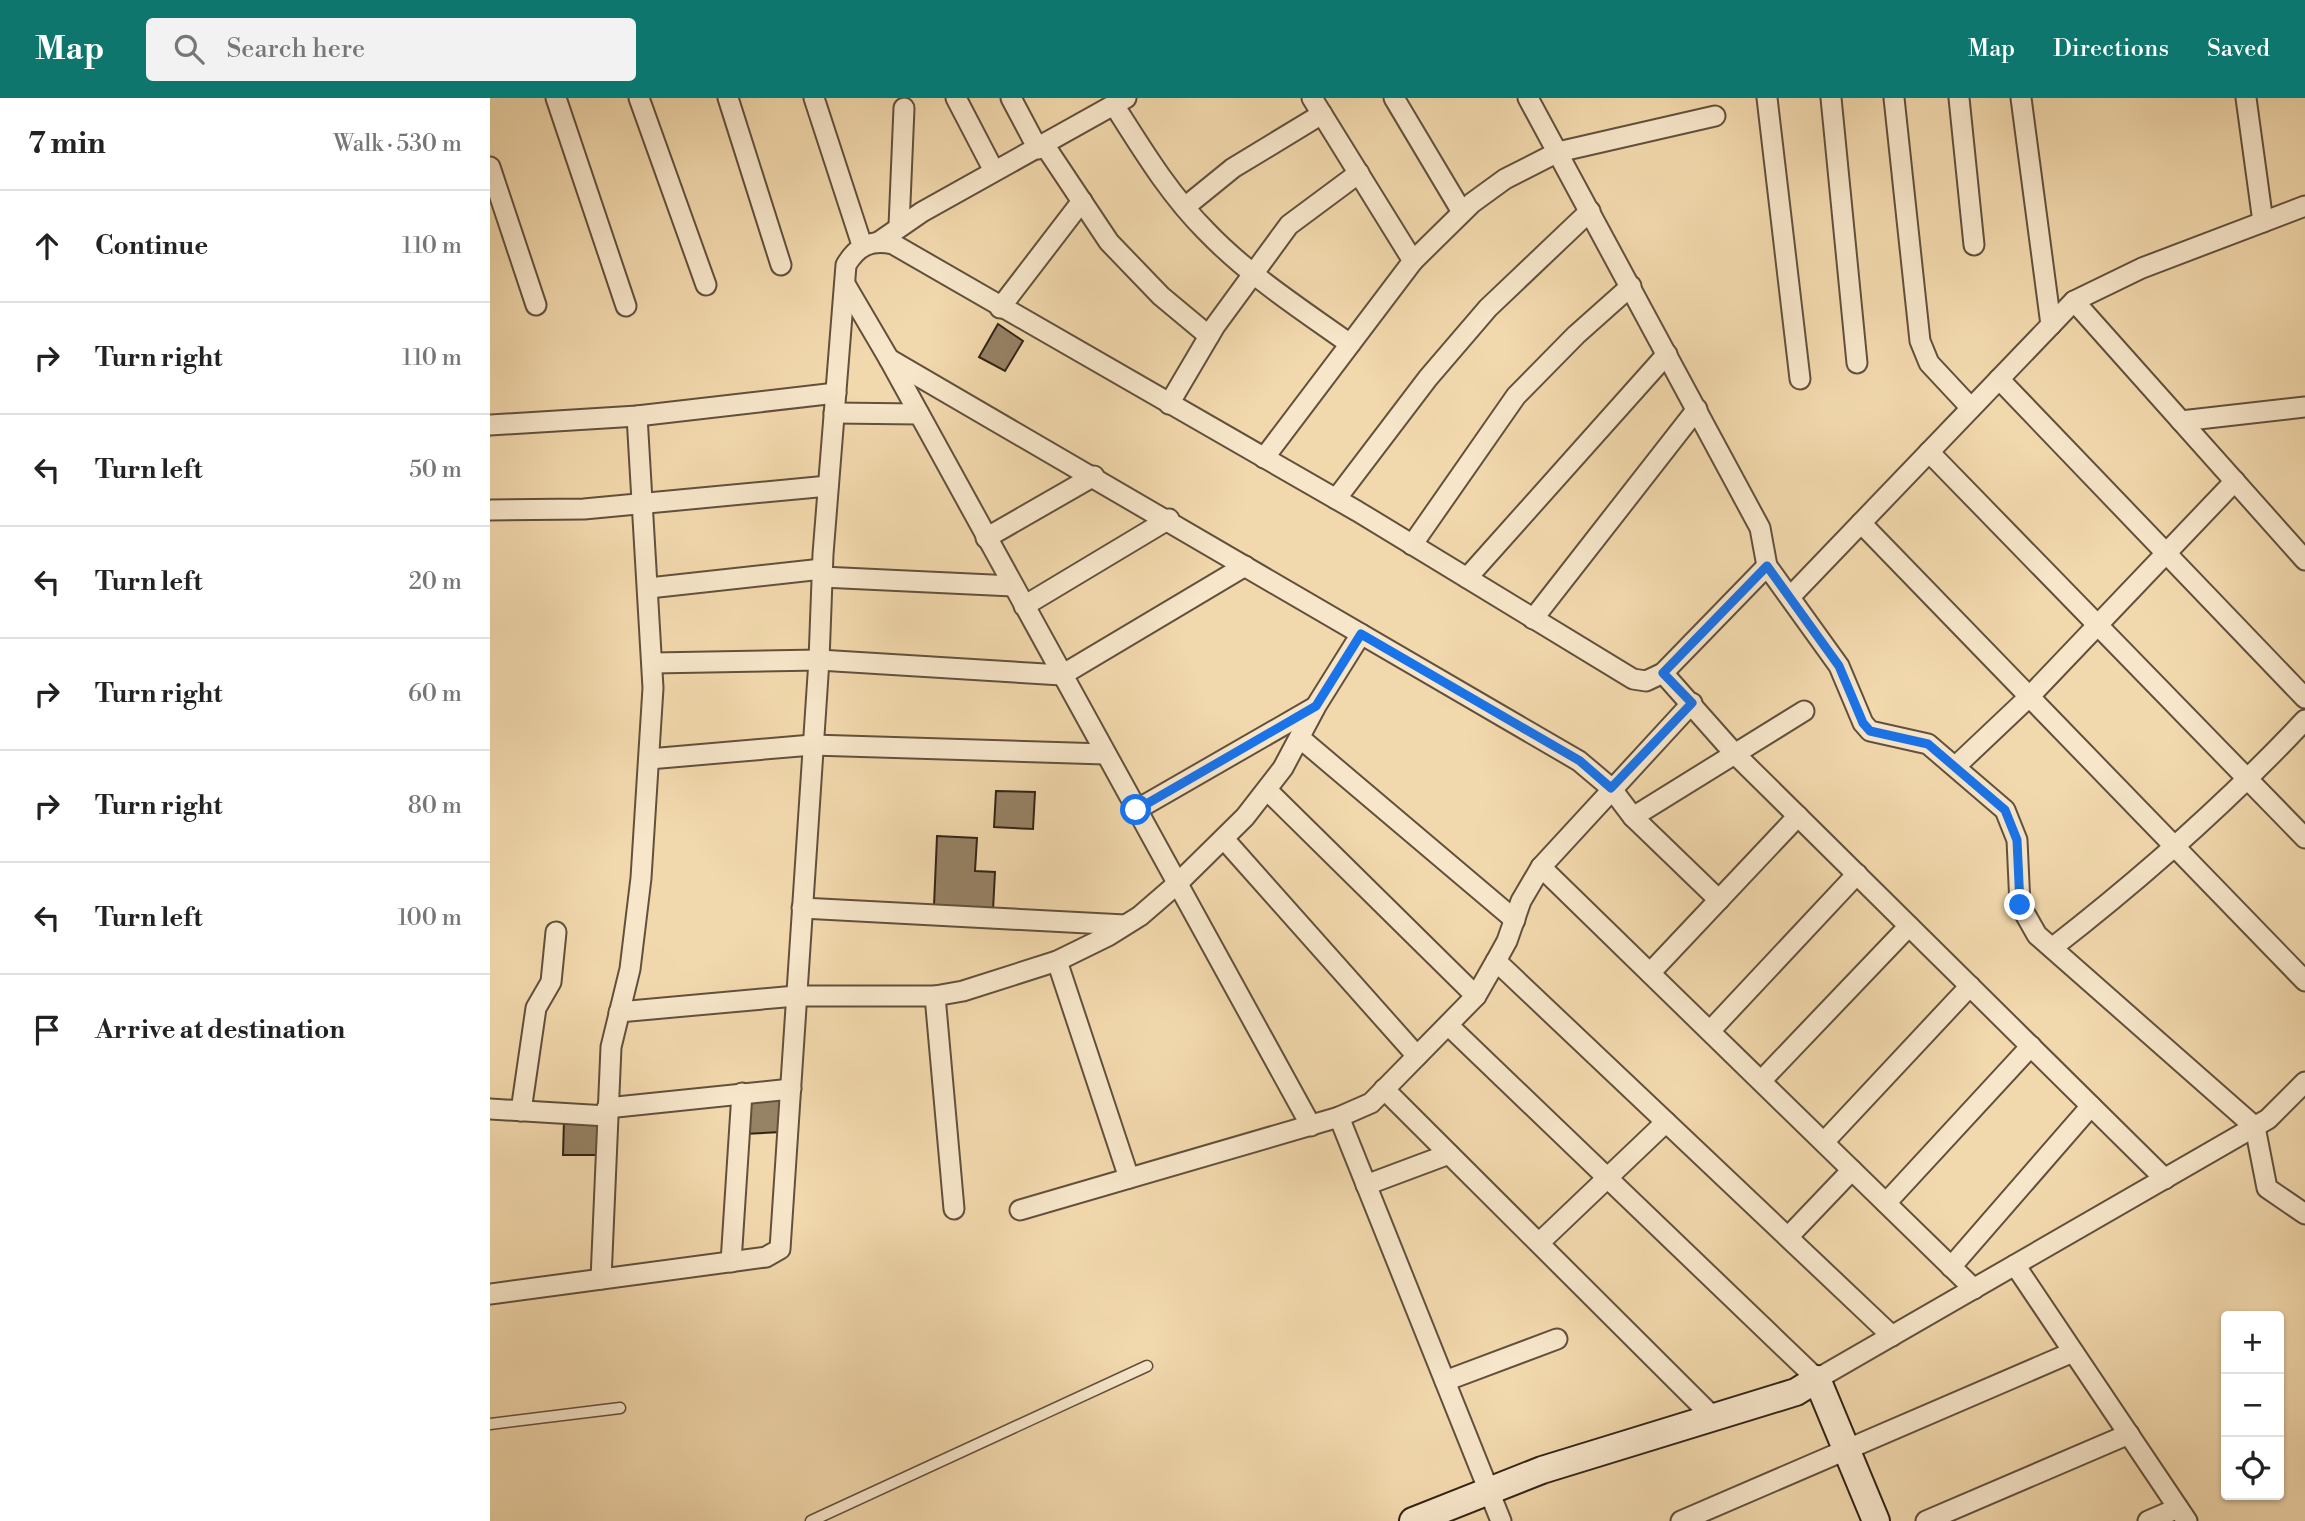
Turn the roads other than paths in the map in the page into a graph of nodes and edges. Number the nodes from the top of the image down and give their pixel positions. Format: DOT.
graph roads {
  1 [pos="556,98"];
  2 [pos="639,98"];
  3 [pos="728,98"];
  4 [pos="814,98"];
  5 [pos="956,98"];
  6 [pos="1011,98"];
  7 [pos="1394,98"];
  8 [pos="1528,98"];
  9 [pos="1767,98"];
  10 [pos="1831,98"];
  11 [pos="1894,98"];
  12 [pos="1959,98"];
  13 [pos="2021,98"];
  14 [pos="2246,98"];
  15 [pos="1120,102"];
  16 [pos="1317,106"];
  17 [pos="904,108"];
  18 [pos="1715,116"];
  19 [pos="1042,147"];
  20 [pos="1558,152"];
  21 [pos="490,167"];
  22 [pos="994,171"];
  23 [pos="1359,173"];
  24 [pos="1082,201"];
  25 [pos="2305,206"];
  26 [pos="1185,207"];
  27 [pos="1590,211"];
  28 [pos="1462,212"];
  29 [pos="2263,222"];
  30 [pos="899,226"];
  31 [pos="871,243"];
  32 [pos="1974,245"];
  33 [pos="1413,261"];
  34 [pos="781,265"];
  35 [pos="1252,273"];
  36 [pos="845,284"];
  37 [pos="706,285"];
  38 [pos="1631,286"];
  39 [pos="2074,301"];
  40 [pos="536,305"];
  41 [pos="626,306"];
  42 [pos="1000,307"];
  43 [pos="2051,325"];
  44 [pos="1209,336"];
  45 [pos="1350,344"];
  46 [pos="1667,354"];
  47 [pos="889,359"];
  48 [pos="1857,363"];
  49 [pos="1800,379"];
  50 [pos="1999,379"];
  51 [pos="836,393"];
  52 [pos="1170,404"];
  53 [pos="2305,407"];
  54 [pos="1971,408"];
  55 [pos="1696,409"];
  56 [pos="834,413"];
  57 [pos="919,414"];
  58 [pos="637,416"];
  59 [pos="2181,421"];
  60 [pos="490,425"];
  61 [pos="1929,452"];
  62 [pos="1264,457"];
  63 [pos="1094,476"];
  64 [pos="2235,481"];
  65 [pos="828,486"];
  66 [pos="1336,499"];
  67 [pos="643,502"];
  68 [pos="490,510"];
  69 [pos="1169,519"];
  70 [pos="1861,523"];
  71 [pos="986,538"];
  72 [pos="1412,545"];
  73 [pos="2166,553"];
  74 [pos="2305,559"];
  75 [pos="1245,566"];
  76 [pos="1767,566"];
  77 [pos="822,573"];
  78 [pos="1467,578"];
  79 [pos="1013,586"];
  80 [pos="649,588"];
  81 [pos="1790,597"];
  82 [pos="1024,606"];
  83 [pos="1533,619"];
  84 [pos="2098,625"];
  85 [pos="1361,634"];
  86 [pos="819,660"];
  87 [pos="653,663"];
  88 [pos="1663,673"];
  89 [pos="1062,674"];
  90 [pos="2029,697"];
  91 [pos="2305,698"];
  92 [pos="1692,703"];
  93 [pos="1316,706"];
  94 [pos="1804,711"];
  95 [pos="2305,720"];
  96 [pos="1300,738"];
  97 [pos="811,745"];
  98 [pos="1734,753"];
  99 [pos="1105,754"];
  100 [pos="649,759"];
  101 [pos="1956,766"];
  102 [pos="2248,780"];
  103 [pos="1611,788"];
  104 [pos="1267,790"];
  105 [pos="1136,810"];
  106 [pos="1798,816"];
  107 [pos="1633,817"];
  108 [pos="2305,838"];
  109 [pos="1224,839"];
  110 [pos="2175,845"];
  111 [pos="1541,867"];
  112 [pos="1857,874"];
  113 [pos="1177,884"];
  114 [pos="1719,900"];
  115 [pos="802,908"];
  116 [pos="1515,920"];
  117 [pos="1125,925"];
  118 [pos="1909,926"];
  119 [pos="556,932"];
  120 [pos="2052,948"];
  121 [pos="1058,961"];
  122 [pos="1496,961"];
  123 [pos="1650,973"];
  124 [pos="2305,981"];
  125 [pos="1970,986"];
  126 [pos="796,996"];
  127 [pos="935,996"];
  128 [pos="1476,996"];
  129 [pos="619,1012"];
  130 [pos="1448,1025"];
  131 [pos="1710,1031"];
  132 [pos="2031,1046"];
  133 [pos="1417,1056"];
  134 [pos="1761,1082"];
  135 [pos="2305,1082"];
  136 [pos="791,1088"];
  137 [pos="1384,1089"];
  138 [pos="742,1094"];
  139 [pos="2091,1106"];
  140 [pos="490,1110"];
  141 [pos="521,1111"];
  142 [pos="607,1112"];
  143 [pos="1339,1117"];
  144 [pos="1666,1122"];
  145 [pos="1311,1125"];
  146 [pos="2255,1127"];
  147 [pos="1824,1142"];
  148 [pos="1449,1154"];
  149 [pos="1852,1170"];
  150 [pos="1606,1177"];
  151 [pos="1129,1178"];
  152 [pos="2165,1179"];
  153 [pos="1366,1185"];
  154 [pos="1886,1203"];
  155 [pos="954,1209"];
  156 [pos="1020,1210"];
  157 [pos="2305,1214"];
  158 [pos="1788,1237"];
  159 [pos="1539,1243"];
  160 [pos="731,1262"];
  161 [pos="2015,1265"];
  162 [pos="1951,1266"];
  163 [pos="601,1279"];
  164 [pos="1974,1289"];
  165 [pos="490,1294"];
  166 [pos="1892,1336"];
  167 [pos="1557,1339"];
  168 [pos="2073,1352"];
  169 [pos="1147,1366"];
  170 [pos="1817,1379"];
  171 [pos="1445,1381"];
  172 [pos="620,1408"];
  173 [pos="1713,1417"];
  174 [pos="490,1424"];
  175 [pos="2129,1434"];
  176 [pos="1846,1450"];
  177 [pos="1489,1491"];
  178 [pos="2183,1514"];
  179 [pos="811,1521"];
  180 [pos="1412,1521"];
  181 [pos="1501,1521"];
  182 [pos="1681,1521"];
  183 [pos="1876,1521"];
  184 [pos="1926,1521"];
  185 [pos="2148,1521"];
  1 -- 41 [label="street"];
  2 -- 37 [label="street"];
  3 -- 34 [label="street"];
  4 -- 31 [label="street"];
  5 -- 22 [label="street"];
  6 -- 19 [label="street"];
  7 -- 28 [label="street"];
  8 -- 20 [label="street"];
  9 -- 49 [label="street"];
  10 -- 48 [label="street"];
  11 -- 54 [label="street"];
  12 -- 32 [label="street"];
  13 -- 43 [label="street"];
  14 -- 29 [label="street"];
  15 -- 19 [label="street"];
  15 -- 26 [label="street"];
  16 -- 23 [label="street"];
  16 -- 26 [label="street"];
  17 -- 30 [label="street"];
  18 -- 20 [label="street"];
  19 -- 22 [label="street"];
  19 -- 24 [label="street"];
  20 -- 27 [label="street"];
  20 -- 28 [label="street"];
  21 -- 40 [label="street"];
  22 -- 30 [label="street"];
  23 -- 33 [label="street"];
  23 -- 35 [label="street"];
  24 -- 42 [label="street"];
  24 -- 44 [label="street"];
  25 -- 29 [label="street"];
  26 -- 35 [label="street"];
  27 -- 38 [label="street"];
  27 -- 66 [label="street"];
  28 -- 33 [label="street"];
  29 -- 39 [label="street"];
  30 -- 31 [label="street"];
  31 -- 36 [label="street"];
  31 -- 42 [label="street"];
  33 -- 45 [label="street"];
  35 -- 44 [label="street"];
  35 -- 45 [label="street"];
  36 -- 47 [label="street"];
  36 -- 51 [label="street"];
  38 -- 46 [label="street"];
  38 -- 72 [label="street"];
  39 -- 43 [label="street"];
  39 -- 59 [label="street"];
  42 -- 52 [label="street"];
  43 -- 50 [label="street"];
  44 -- 52 [label="street"];
  45 -- 62 [label="street"];
  46 -- 55 [label="street"];
  46 -- 78 [label="street"];
  47 -- 57 [label="street"];
  47 -- 63 [label="street"];
  50 -- 54 [label="street"];
  50 -- 73 [label="street"];
  51 -- 56 [label="street"];
  51 -- 58 [label="street"];
  52 -- 62 [label="street"];
  53 -- 59 [label="street"];
  54 -- 61 [label="street"];
  55 -- 76 [label="street"];
  55 -- 83 [label="street"];
  56 -- 57 [label="street"];
  56 -- 65 [label="street"];
  57 -- 71 [label="street"];
  58 -- 60 [label="street"];
  58 -- 67 [label="street"];
  59 -- 64 [label="street"];
  61 -- 70 [label="street"];
  61 -- 84 [label="street"];
  62 -- 66 [label="street"];
  63 -- 69 [label="street"];
  63 -- 71 [label="street"];
  64 -- 73 [label="street"];
  64 -- 74 [label="street"];
  65 -- 67 [label="street"];
  65 -- 77 [label="street"];
  66 -- 72 [label="street"];
  67 -- 68 [label="street"];
  67 -- 80 [label="street"];
  69 -- 75 [label="street"];
  69 -- 82 [label="street"];
  70 -- 81 [label="street"];
  70 -- 90 [label="street"];
  71 -- 79 [label="street"];
  72 -- 78 [label="street"];
  73 -- 84 [label="street"];
  73 -- 91 [label="street"];
  75 -- 85 [label="street"];
  75 -- 89 [label="street"];
  76 -- 81 [label="street"];
  76 -- 88 [label="street"];
  77 -- 79 [label="street"];
  77 -- 80 [label="street"];
  77 -- 86 [label="street"];
  78 -- 83 [label="street"];
  79 -- 82 [label="street"];
  80 -- 87 [label="street"];
  81 -- 101 [label="street"];
  82 -- 89 [label="street"];
  83 -- 88 [label="street"];
  84 -- 90 [label="street"];
  84 -- 102 [label="street"];
  85 -- 93 [label="street"];
  85 -- 103 [label="street"];
  86 -- 87 [label="street"];
  86 -- 89 [label="street"];
  86 -- 97 [label="street"];
  87 -- 100 [label="street"];
  88 -- 92 [label="street"];
  89 -- 99 [label="street"];
  90 -- 101 [label="street"];
  90 -- 110 [label="street"];
  92 -- 98 [label="street"];
  92 -- 103 [label="street"];
  93 -- 96 [label="street"];
  93 -- 105 [label="street"];
  94 -- 98 [label="street"];
  95 -- 102 [label="street"];
  96 -- 104 [label="street"];
  96 -- 116 [label="street"];
  97 -- 99 [label="street"];
  97 -- 100 [label="street"];
  97 -- 115 [label="street"];
  98 -- 106 [label="street"];
  98 -- 107 [label="street"];
  99 -- 105 [label="street"];
  100 -- 129 [label="street"];
  101 -- 120 [label="street"];
  102 -- 108 [label="street"];
  102 -- 110 [label="street"];
  103 -- 107 [label="street"];
  103 -- 111 [label="street"];
  104 -- 109 [label="street"];
  104 -- 128 [label="street"];
  105 -- 113 [label="street"];
  106 -- 112 [label="street"];
  106 -- 114 [label="street"];
  107 -- 114 [label="street"];
  109 -- 113 [label="street"];
  109 -- 133 [label="street"];
  110 -- 120 [label="street"];
  110 -- 124 [label="street"];
  111 -- 116 [label="street"];
  111 -- 123 [label="street"];
  112 -- 118 [label="street"];
  112 -- 131 [label="street"];
  113 -- 117 [label="street"];
  113 -- 145 [label="street"];
  114 -- 123 [label="street"];
  115 -- 117 [label="street"];
  115 -- 126 [label="street"];
  116 -- 122 [label="street"];
  117 -- 121 [label="street"];
  118 -- 125 [label="street"];
  118 -- 134 [label="street"];
  119 -- 141 [label="street"];
  120 -- 146 [label="street"];
  121 -- 127 [label="street"];
  121 -- 151 [label="street"];
  122 -- 128 [label="street"];
  122 -- 144 [label="street"];
  123 -- 131 [label="street"];
  125 -- 132 [label="street"];
  125 -- 147 [label="street"];
  126 -- 127 [label="street"];
  126 -- 129 [label="street"];
  126 -- 136 [label="street"];
  127 -- 155 [label="street"];
  128 -- 130 [label="street"];
  129 -- 142 [label="street"];
  130 -- 133 [label="street"];
  130 -- 150 [label="street"];
  131 -- 134 [label="street"];
  132 -- 139 [label="street"];
  132 -- 154 [label="street"];
  133 -- 137 [label="street"];
  134 -- 147 [label="street"];
  135 -- 146 [label="street"];
  136 -- 138 [label="street"];
  136 -- 160 [label="street"];
  137 -- 143 [label="street"];
  137 -- 148 [label="street"];
  138 -- 142 [label="street"];
  138 -- 160 [label="street"];
  139 -- 152 [label="street"];
  139 -- 162 [label="street"];
  140 -- 141 [label="street"];
  141 -- 142 [label="street"];
  142 -- 163 [label="street"];
  143 -- 145 [label="street"];
  143 -- 153 [label="street"];
  144 -- 150 [label="street"];
  144 -- 158 [label="street"];
  145 -- 151 [label="street"];
  146 -- 152 [label="street"];
  146 -- 157 [label="street"];
  147 -- 149 [label="street"];
  148 -- 153 [label="street"];
  148 -- 159 [label="street"];
  149 -- 154 [label="street"];
  149 -- 158 [label="street"];
  150 -- 159 [label="street"];
  150 -- 170 [label="street"];
  151 -- 156 [label="street"];
  152 -- 161 [label="street"];
  153 -- 171 [label="street"];
  154 -- 162 [label="street"];
  158 -- 166 [label="street"];
  159 -- 173 [label="street"];
  160 -- 163 [label="street"];
  161 -- 164 [label="street"];
  161 -- 168 [label="street"];
  162 -- 164 [label="street"];
  163 -- 165 [label="street"];
  164 -- 166 [label="street"];
  166 -- 170 [label="street"];
  167 -- 171 [label="street"];
  168 -- 175 [label="street"];
  168 -- 176 [label="street"];
  169 -- 179 [label="lane"];
  170 -- 173 [label="street"];
  170 -- 176 [label="street"];
  171 -- 177 [label="street"];
  172 -- 174 [label="lane"];
  173 -- 177 [label="street"];
  175 -- 178 [label="street"];
  175 -- 184 [label="street"];
  176 -- 182 [label="street"];
  176 -- 183 [label="street"];
  177 -- 180 [label="street"];
  177 -- 181 [label="street"];
  178 -- 185 [label="street"];
}
